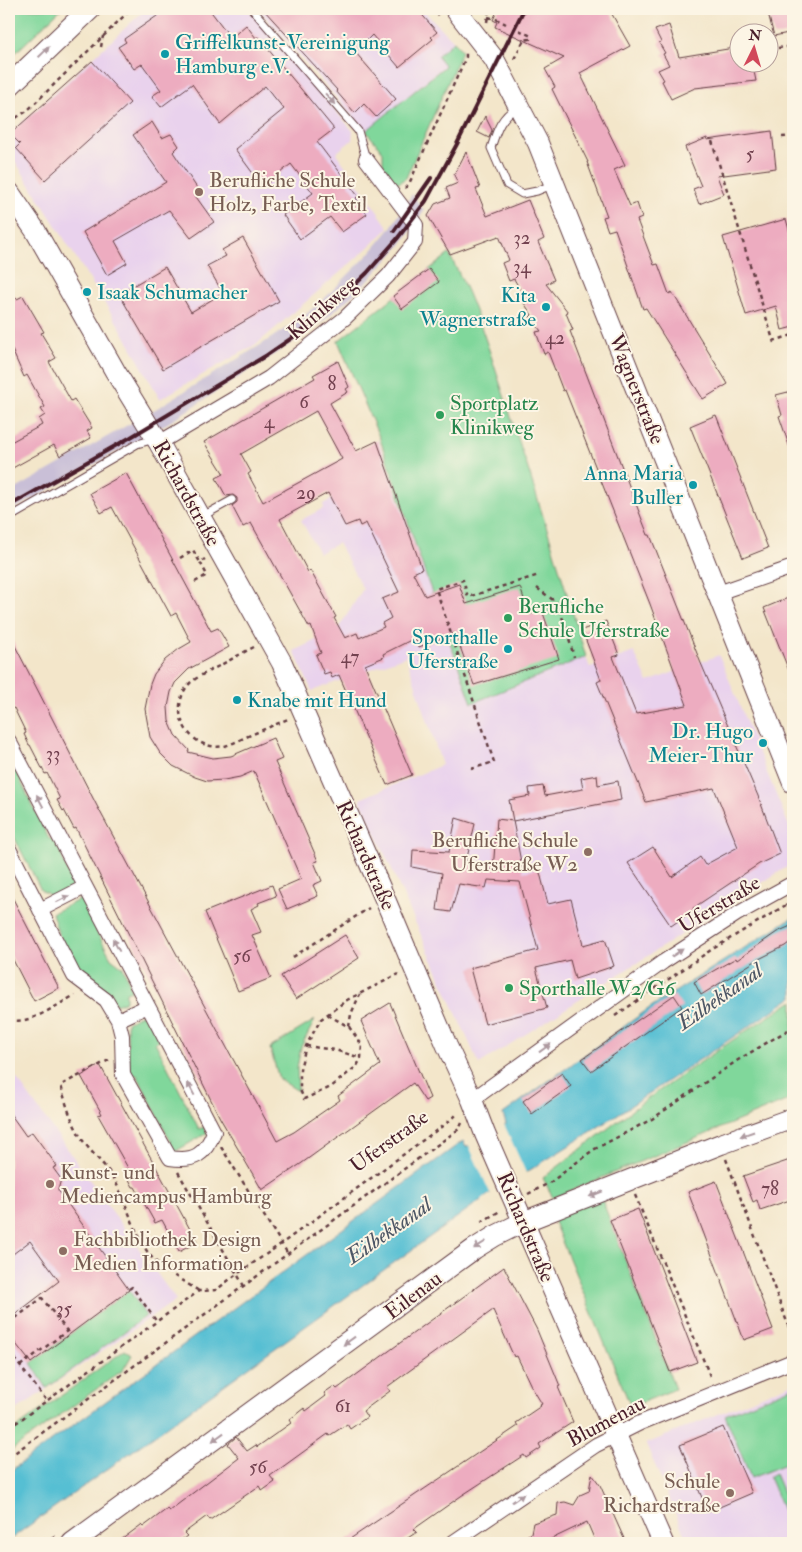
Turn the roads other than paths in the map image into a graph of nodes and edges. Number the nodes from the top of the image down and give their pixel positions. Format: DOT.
graph roads {
  1 [pos="90,9"];
  2 [pos="252,9"];
  3 [pos="456,9"];
  4 [pos="9,86"];
  5 [pos="520,106"];
  6 [pos="366,159"];
  7 [pos="555,184"];
  8 [pos="9,195"];
  9 [pos="158,441"];
  10 [pos="232,500"];
  11 [pos="12,516"];
  12 [pos="201,517"];
  13 [pos="793,567"];
  14 [pos="718,593"];
  15 [pos="9,741"];
  16 [pos="793,783"];
  17 [pos="9,849"];
  18 [pos="793,883"];
  19 [pos="85,887"];
  20 [pos="40,910"];
  21 [pos="148,1006"];
  22 [pos="118,1020"];
  23 [pos="472,1100"];
  24 [pos="793,1118"];
  25 [pos="523,1222"];
  26 [pos="793,1361"];
  27 [pos="615,1436"];
  28 [pos="72,1543"];
  29 [pos="452,1543"];
  30 [pos="663,1543"];
  4 -- 1 [label="main road, one-way"];
  2 -- 6 [label="lane, one-way"];
  3 -- 5 [label="street, Wagnerstraße"];
  5 -- 7 [label="street, Wagnerstraße"];
  5 -- 7 [label="lane"];
  6 -- 9 [label="street, Klinikweg"];
  7 -- 14 [label="street, Wagnerstraße"];
  8 -- 9 [label="street, Richardstraße"];
  9 -- 11 [label="lane"];
  9 -- 12 [label="street, Richardstraße"];
  10 -- 12 [label="lane"];
  12 -- 23 [label="street, Richardstraße"];
  13 -- 14 [label="street"];
  14 -- 16 [label="street, Wagnerstraße"];
  19 -- 15 [label="street, one-way"];
  17 -- 20 [label="street"];
  23 -- 18 [label="street, Uferstraße, one-way"];
  20 -- 19 [label="street, one-way"];
  21 -- 19 [label="street, one-way"];
  20 -- 22 [label="street"];
  21 -- 22 [label="street"];
  22 -- 21 [label="street, one-way"];
  23 -- 25 [label="street, Richardstraße"];
  24 -- 25 [label="street, Eilenau, one-way"];
  25 -- 27 [label="street, Richardstraße"];
  25 -- 28 [label="street, Eilenau, one-way"];
  26 -- 27 [label="street, Blumenau"];
  29 -- 27 [label="street, Blumenau, one-way"];
  27 -- 30 [label="street, Richardstraße"];
}
